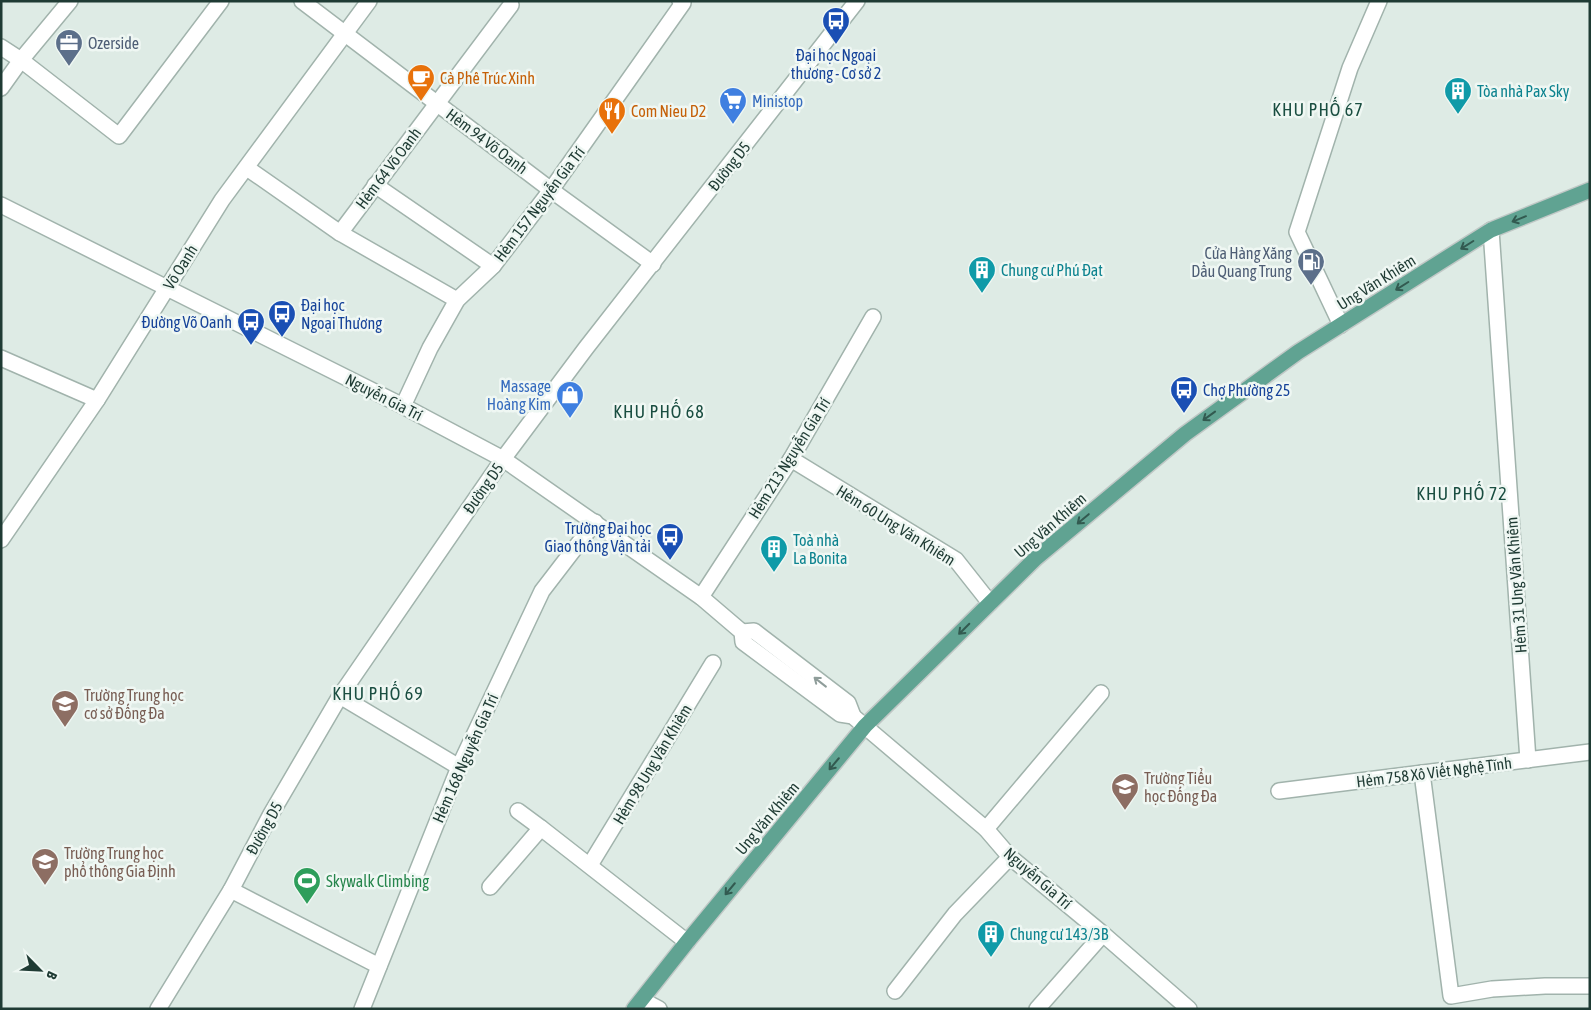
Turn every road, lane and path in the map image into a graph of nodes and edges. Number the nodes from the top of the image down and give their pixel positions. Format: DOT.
graph roads {
  1 [pos="70,1"];
  2 [pos="221,1"];
  3 [pos="302,1"];
  4 [pos="370,1"];
  5 [pos="857,1"];
  6 [pos="1379,1"];
  7 [pos="681,2"];
  8 [pos="511,5"];
  9 [pos="346,35"];
  10 [pos="1,47"];
  11 [pos="21,60"];
  12 [pos="1,88"];
  13 [pos="437,103"];
  14 [pos="247,168"];
  15 [pos="375,185"];
  16 [pos="551,190"];
  17 [pos="1590,190"];
  18 [pos="1,205"];
  19 [pos="1491,230"];
  20 [pos="340,233"];
  21 [pos="653,264"];
  22 [pos="493,266"];
  23 [pos="168,287"];
  24 [pos="458,300"];
  25 [pos="873,317"];
  26 [pos="1341,325"];
  27 [pos="1,358"];
  28 [pos="97,400"];
  29 [pos="403,406"];
  30 [pos="503,459"];
  31 [pos="791,459"];
  32 [pos="595,522"];
  33 [pos="1,540"];
  34 [pos="700,597"];
  35 [pos="990,603"];
  36 [pos="713,663"];
  37 [pos="1101,693"];
  38 [pos="340,696"];
  39 [pos="865,726"];
  40 [pos="1590,752"];
  41 [pos="1528,760"];
  42 [pos="459,767"];
  43 [pos="1422,773"];
  44 [pos="1279,791"];
  45 [pos="518,811"];
  46 [pos="541,828"];
  47 [pos="986,829"];
  48 [pos="1010,857"];
  49 [pos="590,865"];
  50 [pos="490,887"];
  51 [pos="231,890"];
  52 [pos="1103,934"];
  53 [pos="686,942"];
  54 [pos="379,966"];
  55 [pos="1590,986"];
  56 [pos="895,991"];
  57 [pos="638,1004"];
  58 [pos="158,1009"];
  59 [pos="362,1009"];
  60 [pos="659,1009"];
  61 [pos="1037,1009"];
  62 [pos="1189,1009"];
  1 -- 11 [label="street"];
  2 -- 11 [label="street"];
  3 -- 9 [label="street, Hẻm 94 Võ Oanh"];
  4 -- 9 [label="street, Võ Oanh"];
  5 -- 21 [label="street, Đường D5"];
  6 -- 26 [label="street"];
  7 -- 16 [label="street, Hẻm 157 Nguyễn Gia Trí"];
  8 -- 13 [label="street, Hẻm 64 Võ Oanh"];
  9 -- 13 [label="street, Hẻm 94 Võ Oanh"];
  9 -- 14 [label="street, Võ Oanh"];
  10 -- 11 [label="street"];
  11 -- 12 [label="street"];
  13 -- 15 [label="street, Hẻm 64 Võ Oanh"];
  13 -- 16 [label="street, Hẻm 94 Võ Oanh"];
  14 -- 20 [label="street"];
  14 -- 23 [label="street, Võ Oanh"];
  15 -- 20 [label="street, Hẻm 64 Võ Oanh"];
  15 -- 22 [label="street"];
  16 -- 21 [label="street, Hẻm 94 Võ Oanh"];
  16 -- 22 [label="street, Hẻm 157 Nguyễn Gia Trí"];
  17 -- 19 [label="main road, Ung Văn Khiêm, one-way"];
  18 -- 23 [label="street, Nguyễn Gia Trí"];
  19 -- 26 [label="main road, Ung Văn Khiêm, one-way"];
  19 -- 41 [label="street, Hẻm 31 Ung Văn Khiêm"];
  20 -- 24 [label="street"];
  21 -- 30 [label="street, Đường D5"];
  22 -- 24 [label="street, Hẻm 157 Nguyễn Gia Trí"];
  23 -- 28 [label="street, Võ Oanh"];
  23 -- 29 [label="street, Nguyễn Gia Trí"];
  24 -- 29 [label="street, Hẻm 157 Nguyễn Gia Trí"];
  25 -- 31 [label="street, Hẻm 213 Nguyễn Gia Trí"];
  26 -- 35 [label="main road, Ung Văn Khiêm, one-way"];
  27 -- 28 [label="street"];
  28 -- 33 [label="street, Võ Oanh"];
  29 -- 30 [label="street, Nguyễn Gia Trí"];
  30 -- 32 [label="street, Nguyễn Gia Trí"];
  30 -- 38 [label="street, Đường D5"];
  31 -- 34 [label="street, Hẻm 213 Nguyễn Gia Trí"];
  31 -- 35 [label="street, Hẻm 60 Ung Văn Khiêm"];
  32 -- 34 [label="street, Nguyễn Gia Trí"];
  32 -- 42 [label="street, Hẻm 168 Nguyễn Gia Trí"];
  34 -- 39 [label="street, Nguyễn Gia Trí"];
  35 -- 39 [label="main road, Ung Văn Khiêm, one-way"];
  36 -- 49 [label="street, Hẻm 98 Ung Văn Khiêm"];
  37 -- 47 [label="street"];
  38 -- 42 [label="street"];
  38 -- 51 [label="street, Đường D5"];
  39 -- 47 [label="street, Nguyễn Gia Trí"];
  39 -- 53 [label="main road, Ung Văn Khiêm, one-way"];
  40 -- 41 [label="street, Hẻm 758 Xô Viết Nghệ Tĩnh"];
  41 -- 43 [label="street, Hẻm 758 Xô Viết Nghệ Tĩnh"];
  42 -- 54 [label="street, Hẻm 168 Nguyễn Gia Trí"];
  43 -- 44 [label="street, Hẻm 758 Xô Viết Nghệ Tĩnh"];
  43 -- 55 [label="street"];
  45 -- 46 [label="street"];
  46 -- 49 [label="street"];
  46 -- 50 [label="street"];
  47 -- 48 [label="street, Nguyễn Gia Trí"];
  48 -- 52 [label="street, Nguyễn Gia Trí"];
  48 -- 56 [label="street"];
  49 -- 53 [label="street"];
  51 -- 54 [label="street"];
  51 -- 58 [label="street, Đường D5"];
  52 -- 61 [label="street"];
  52 -- 62 [label="street, Nguyễn Gia Trí"];
  53 -- 57 [label="main road, Ung Văn Khiêm"];
  54 -- 59 [label="street, Hẻm 168 Nguyễn Gia Trí"];
  57 -- 60 [label="street"];
}
